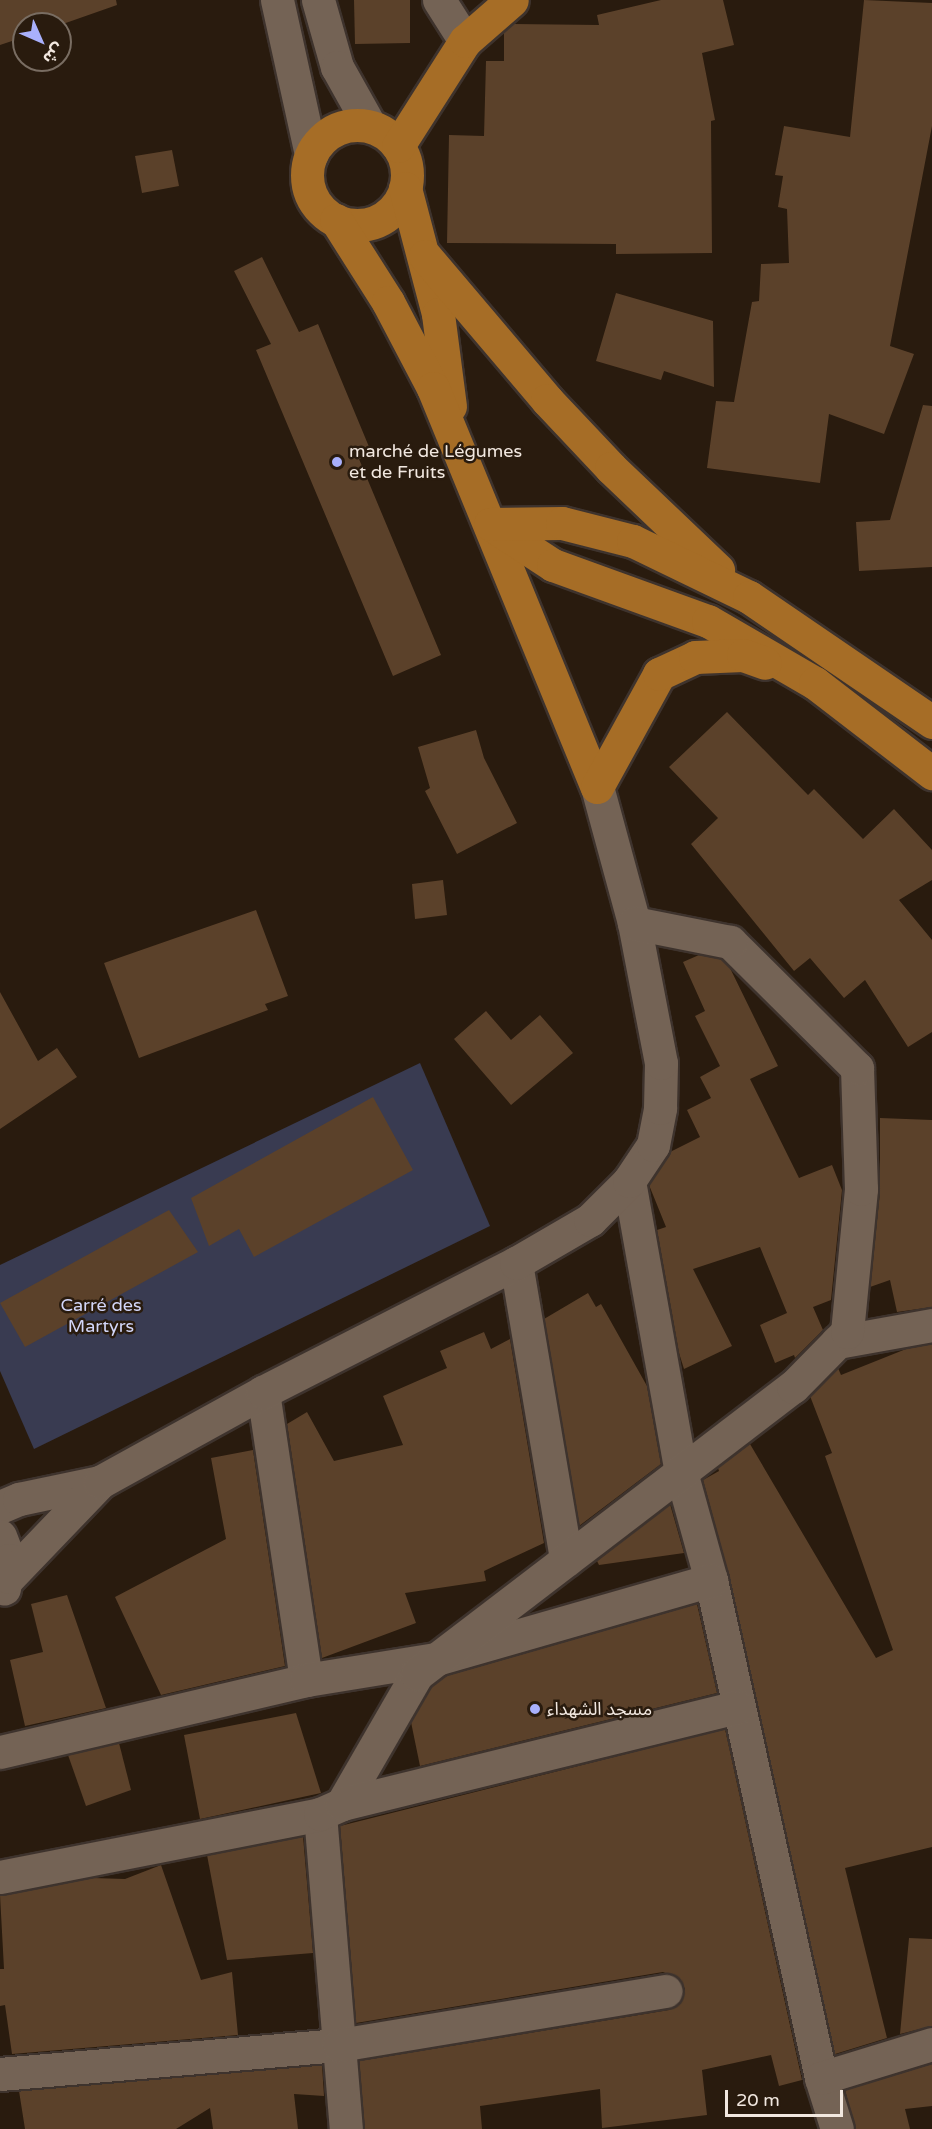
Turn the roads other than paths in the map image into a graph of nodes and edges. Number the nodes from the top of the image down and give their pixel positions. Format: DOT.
graph roads {
  1 [pos="277,0"];
  2 [pos="318,0"];
  3 [pos="439,0"];
  4 [pos="512,0"];
  5 [pos="465,41"];
  6 [pos="370,126"];
  7 [pos="398,146"];
  8 [pos="311,155"];
  9 [pos="405,188"];
  10 [pos="336,220"];
  11 [pos="425,256"];
  12 [pos="453,432"];
  13 [pos="490,524"];
  14 [pos="749,597"];
  15 [pos="815,683"];
  16 [pos="932,722"];
  17 [pos="932,773"];
  18 [pos="597,787"];
  19 [pos="634,923"];
  20 [pos="629,1181"];
  21 [pos="516,1263"];
  22 [pos="932,1324"];
  23 [pos="837,1342"];
  24 [pos="263,1392"];
  25 [pos="681,1472"];
  26 [pos="100,1482"];
  27 [pos="0,1507"];
  28 [pos="0,1536"];
  29 [pos="566,1560"];
  30 [pos="711,1580"];
  31 [pos="4,1586"];
  32 [pos="436,1659"];
  33 [pos="306,1680"];
  34 [pos="737,1707"];
  35 [pos="0,1752"];
  36 [pos="331,1809"];
  37 [pos="0,1877"];
  38 [pos="666,1991"];
  39 [pos="339,2044"];
  40 [pos="932,2044"];
  41 [pos="0,2074"];
  42 [pos="821,2078"];
  43 [pos="346,2129"];
  44 [pos="837,2129"];
  1 -- 8 [label="street"];
  2 -- 6 [label="street"];
  3 -- 5 [label="street"];
  4 -- 5 [label="main road"];
  5 -- 7 [label="main road"];
  6 -- 7 [label="main road"];
  6 -- 8 [label="main road"];
  7 -- 9 [label="main road"];
  8 -- 10 [label="main road"];
  9 -- 10 [label="main road"];
  9 -- 11 [label="main road"];
  10 -- 12 [label="main road"];
  11 -- 12 [label="main road"];
  11 -- 14 [label="main road"];
  12 -- 13 [label="main road"];
  13 -- 14 [label="main road"];
  13 -- 15 [label="main road"];
  13 -- 18 [label="main road"];
  14 -- 16 [label="main road"];
  15 -- 17 [label="main road"];
  15 -- 18 [label="main road"];
  18 -- 19 [label="street"];
  19 -- 20 [label="street"];
  19 -- 23 [label="street"];
  20 -- 21 [label="street"];
  20 -- 25 [label="street"];
  21 -- 24 [label="street"];
  21 -- 29 [label="street"];
  22 -- 23 [label="street"];
  23 -- 25 [label="street"];
  24 -- 26 [label="street"];
  24 -- 33 [label="street"];
  25 -- 29 [label="street"];
  25 -- 30 [label="street"];
  26 -- 27 [label="street"];
  26 -- 31 [label="street"];
  28 -- 31 [label="street"];
  29 -- 32 [label="street"];
  30 -- 32 [label="street"];
  30 -- 34 [label="street"];
  32 -- 33 [label="street"];
  32 -- 36 [label="street"];
  33 -- 35 [label="street"];
  34 -- 36 [label="street"];
  34 -- 42 [label="street"];
  36 -- 37 [label="street"];
  36 -- 39 [label="street"];
  38 -- 39 [label="street"];
  39 -- 41 [label="street"];
  39 -- 43 [label="street"];
  40 -- 42 [label="street"];
  42 -- 44 [label="street"];
}
